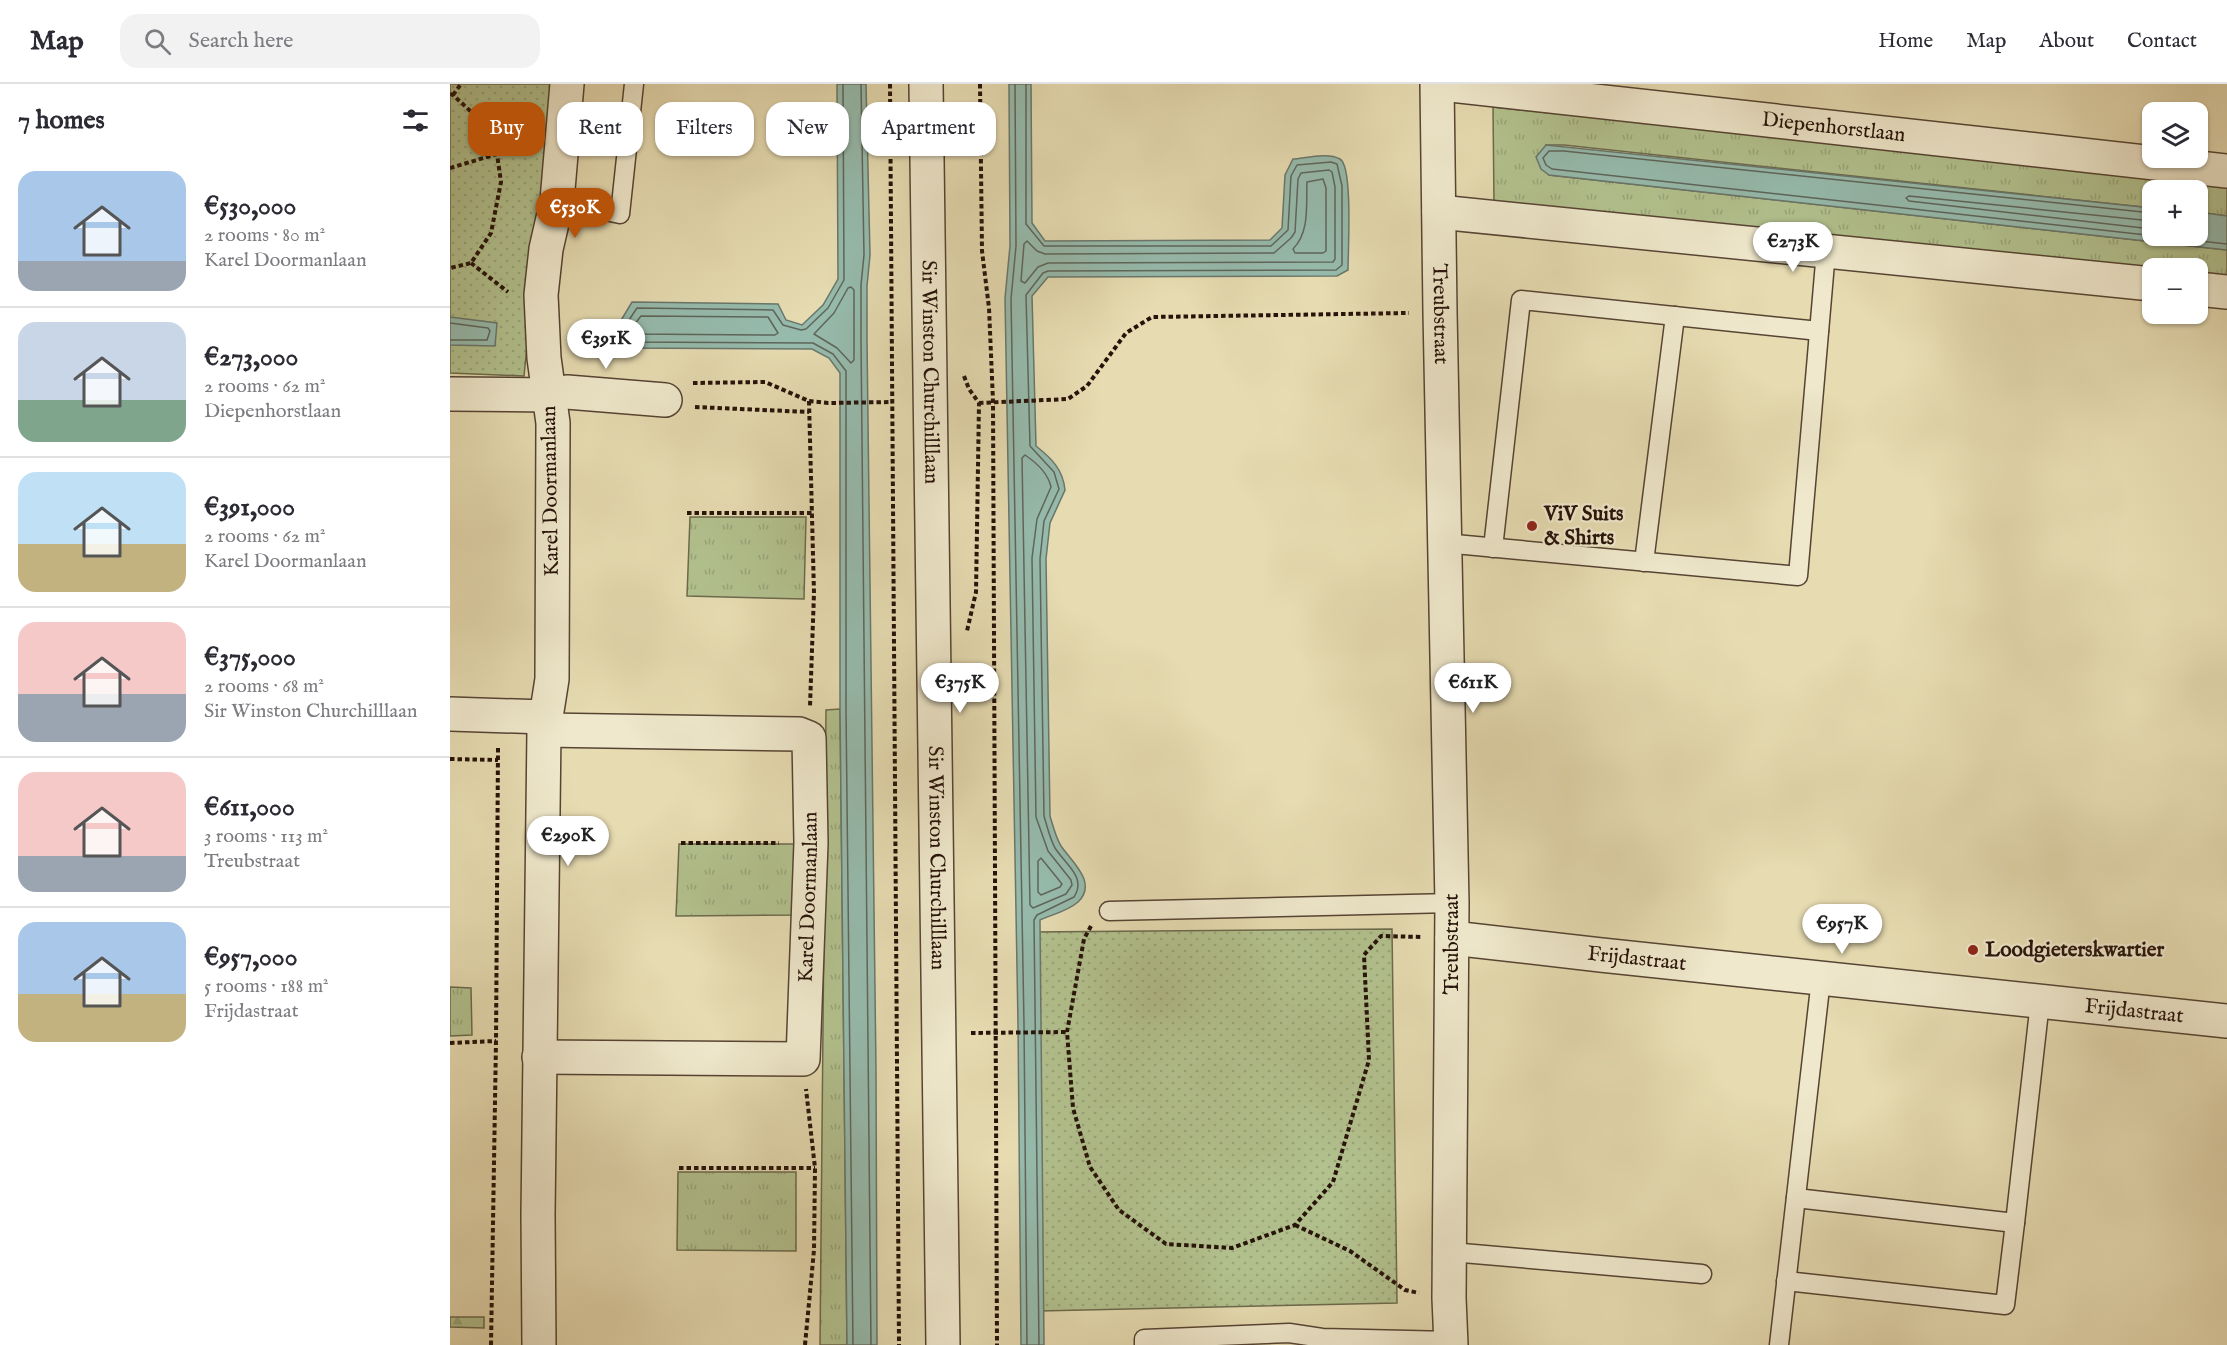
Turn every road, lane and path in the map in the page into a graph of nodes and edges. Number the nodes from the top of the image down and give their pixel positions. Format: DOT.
graph roads {
  1 [pos="461,84"];
  2 [pos="567,84"];
  3 [pos="634,84"];
  4 [pos="890,84"];
  5 [pos="926,84"];
  6 [pos="980,84"];
  7 [pos="1437,84"];
  8 [pos="1442,84"];
  9 [pos="452,94"];
  10 [pos="468,109"];
  11 [pos="490,156"];
  12 [pos="497,156"];
  13 [pos="451,168"];
  14 [pos="2227,171"];
  15 [pos="557,201"];
  16 [pos="1439,212"];
  17 [pos="1826,251"];
  18 [pos="471,263"];
  19 [pos="452,268"];
  20 [pos="2142,283"];
  21 [pos="2208,290"];
  22 [pos="2227,292"];
  23 [pos="516,295"];
  24 [pos="1440,312"];
  25 [pos="1675,316"];
  26 [pos="1819,331"];
  27 [pos="450,394"];
  28 [pos="549,395"];
  29 [pos="665,400"];
  30 [pos="809,401"];
  31 [pos="993,401"];
  32 [pos="892,402"];
  33 [pos="979,403"];
  34 [pos="808,412"];
  35 [pos="687,513"];
  36 [pos="813,513"];
  37 [pos="1444,543"];
  38 [pos="1493,548"];
  39 [pos="1644,562"];
  40 [pos="450,714"];
  41 [pos="498,715"];
  42 [pos="545,723"];
  43 [pos="809,738"];
  44 [pos="450,759"];
  45 [pos="498,760"];
  46 [pos="681,843"];
  47 [pos="811,843"];
  48 [pos="1452,903"];
  49 [pos="1109,910"];
  50 [pos="1452,938"];
  51 [pos="1821,979"];
  52 [pos="2040,1002"];
  53 [pos="2227,1021"];
  54 [pos="1066,1032"];
  55 [pos="967,1033"];
  56 [pos="994,1033"];
  57 [pos="496,1041"];
  58 [pos="450,1043"];
  59 [pos="539,1057"];
  60 [pos="803,1059"];
  61 [pos="679,1168"];
  62 [pos="815,1168"];
  63 [pos="1796,1198"];
  64 [pos="2015,1223"];
  65 [pos="1295,1225"];
  66 [pos="1451,1252"];
  67 [pos="1702,1274"];
  68 [pos="1786,1281"];
  69 [pos="1449,1298"];
  70 [pos="1451,1343"];
  71 [pos="491,1345"];
  72 [pos="539,1345"];
  73 [pos="805,1345"];
  74 [pos="899,1345"];
  75 [pos="943,1345"];
  76 [pos="997,1345"];
  77 [pos="1144,1345"];
  78 [pos="1779,1345"];
  1 -- 9 [label="path"];
  2 -- 15 [label="street, Karel Doormanlaan"];
  3 -- 15 [label="lane"];
  4 -- 32 [label="path, Sir Winston Churchilllaan"];
  5 -- 75 [label="street, Sir Winston Churchilllaan"];
  6 -- 31 [label="path"];
  7 -- 16 [label="street, Treubstraat"];
  8 -- 14 [label="street, Diepenhorstlaan"];
  9 -- 10 [label="path"];
  11 -- 13 [label="path"];
  12 -- 18 [label="path"];
  15 -- 28 [label="street, Karel Doormanlaan"];
  16 -- 17 [label="street"];
  16 -- 24 [label="street, Treubstraat"];
  17 -- 20 [label="street"];
  17 -- 26 [label="lane"];
  18 -- 19 [label="path"];
  18 -- 23 [label="path"];
  21 -- 22 [label="street"];
  24 -- 31 [label="path"];
  24 -- 37 [label="street, Treubstraat"];
  25 -- 26 [label="lane"];
  25 -- 38 [label="lane"];
  25 -- 39 [label="lane"];
  26 -- 39 [label="lane"];
  27 -- 28 [label="street"];
  28 -- 29 [label="street, Karel Doormanlaan"];
  28 -- 42 [label="street, Karel Doormanlaan"];
  29 -- 30 [label="path"];
  29 -- 34 [label="path"];
  30 -- 32 [label="path"];
  30 -- 34 [label="path"];
  31 -- 33 [label="path"];
  31 -- 56 [label="path"];
  32 -- 74 [label="path, Sir Winston Churchilllaan"];
  34 -- 36 [label="path"];
  35 -- 36 [label="path"];
  36 -- 43 [label="path"];
  37 -- 38 [label="lane"];
  37 -- 48 [label="street, Treubstraat"];
  38 -- 39 [label="lane"];
  40 -- 41 [label="street"];
  41 -- 42 [label="street"];
  41 -- 45 [label="path"];
  42 -- 43 [label="street"];
  42 -- 59 [label="street, Karel Doormanlaan"];
  43 -- 47 [label="street, Karel Doormanlaan"];
  44 -- 45 [label="path"];
  45 -- 57 [label="path"];
  46 -- 47 [label="path"];
  47 -- 60 [label="street, Karel Doormanlaan"];
  48 -- 49 [label="lane"];
  48 -- 50 [label="street, Treubstraat"];
  49 -- 54 [label="path"];
  50 -- 51 [label="street, Frijdastraat"];
  50 -- 65 [label="path"];
  50 -- 66 [label="street, Treubstraat"];
  51 -- 52 [label="street, Frijdastraat"];
  51 -- 63 [label="lane"];
  52 -- 53 [label="street, Frijdastraat"];
  52 -- 64 [label="lane"];
  54 -- 56 [label="path"];
  54 -- 65 [label="path"];
  55 -- 56 [label="path"];
  56 -- 76 [label="path"];
  57 -- 58 [label="path"];
  57 -- 71 [label="path"];
  59 -- 60 [label="street"];
  59 -- 72 [label="street, Karel Doormanlaan"];
  60 -- 62 [label="path"];
  61 -- 62 [label="path"];
  62 -- 73 [label="path"];
  63 -- 64 [label="lane"];
  63 -- 68 [label="lane"];
  64 -- 68 [label="lane"];
  65 -- 69 [label="path"];
  66 -- 67 [label="lane"];
  66 -- 69 [label="street, Treubstraat"];
  68 -- 78 [label="lane"];
  69 -- 70 [label="street, Treubstraat"];
  70 -- 77 [label="lane"];
}
